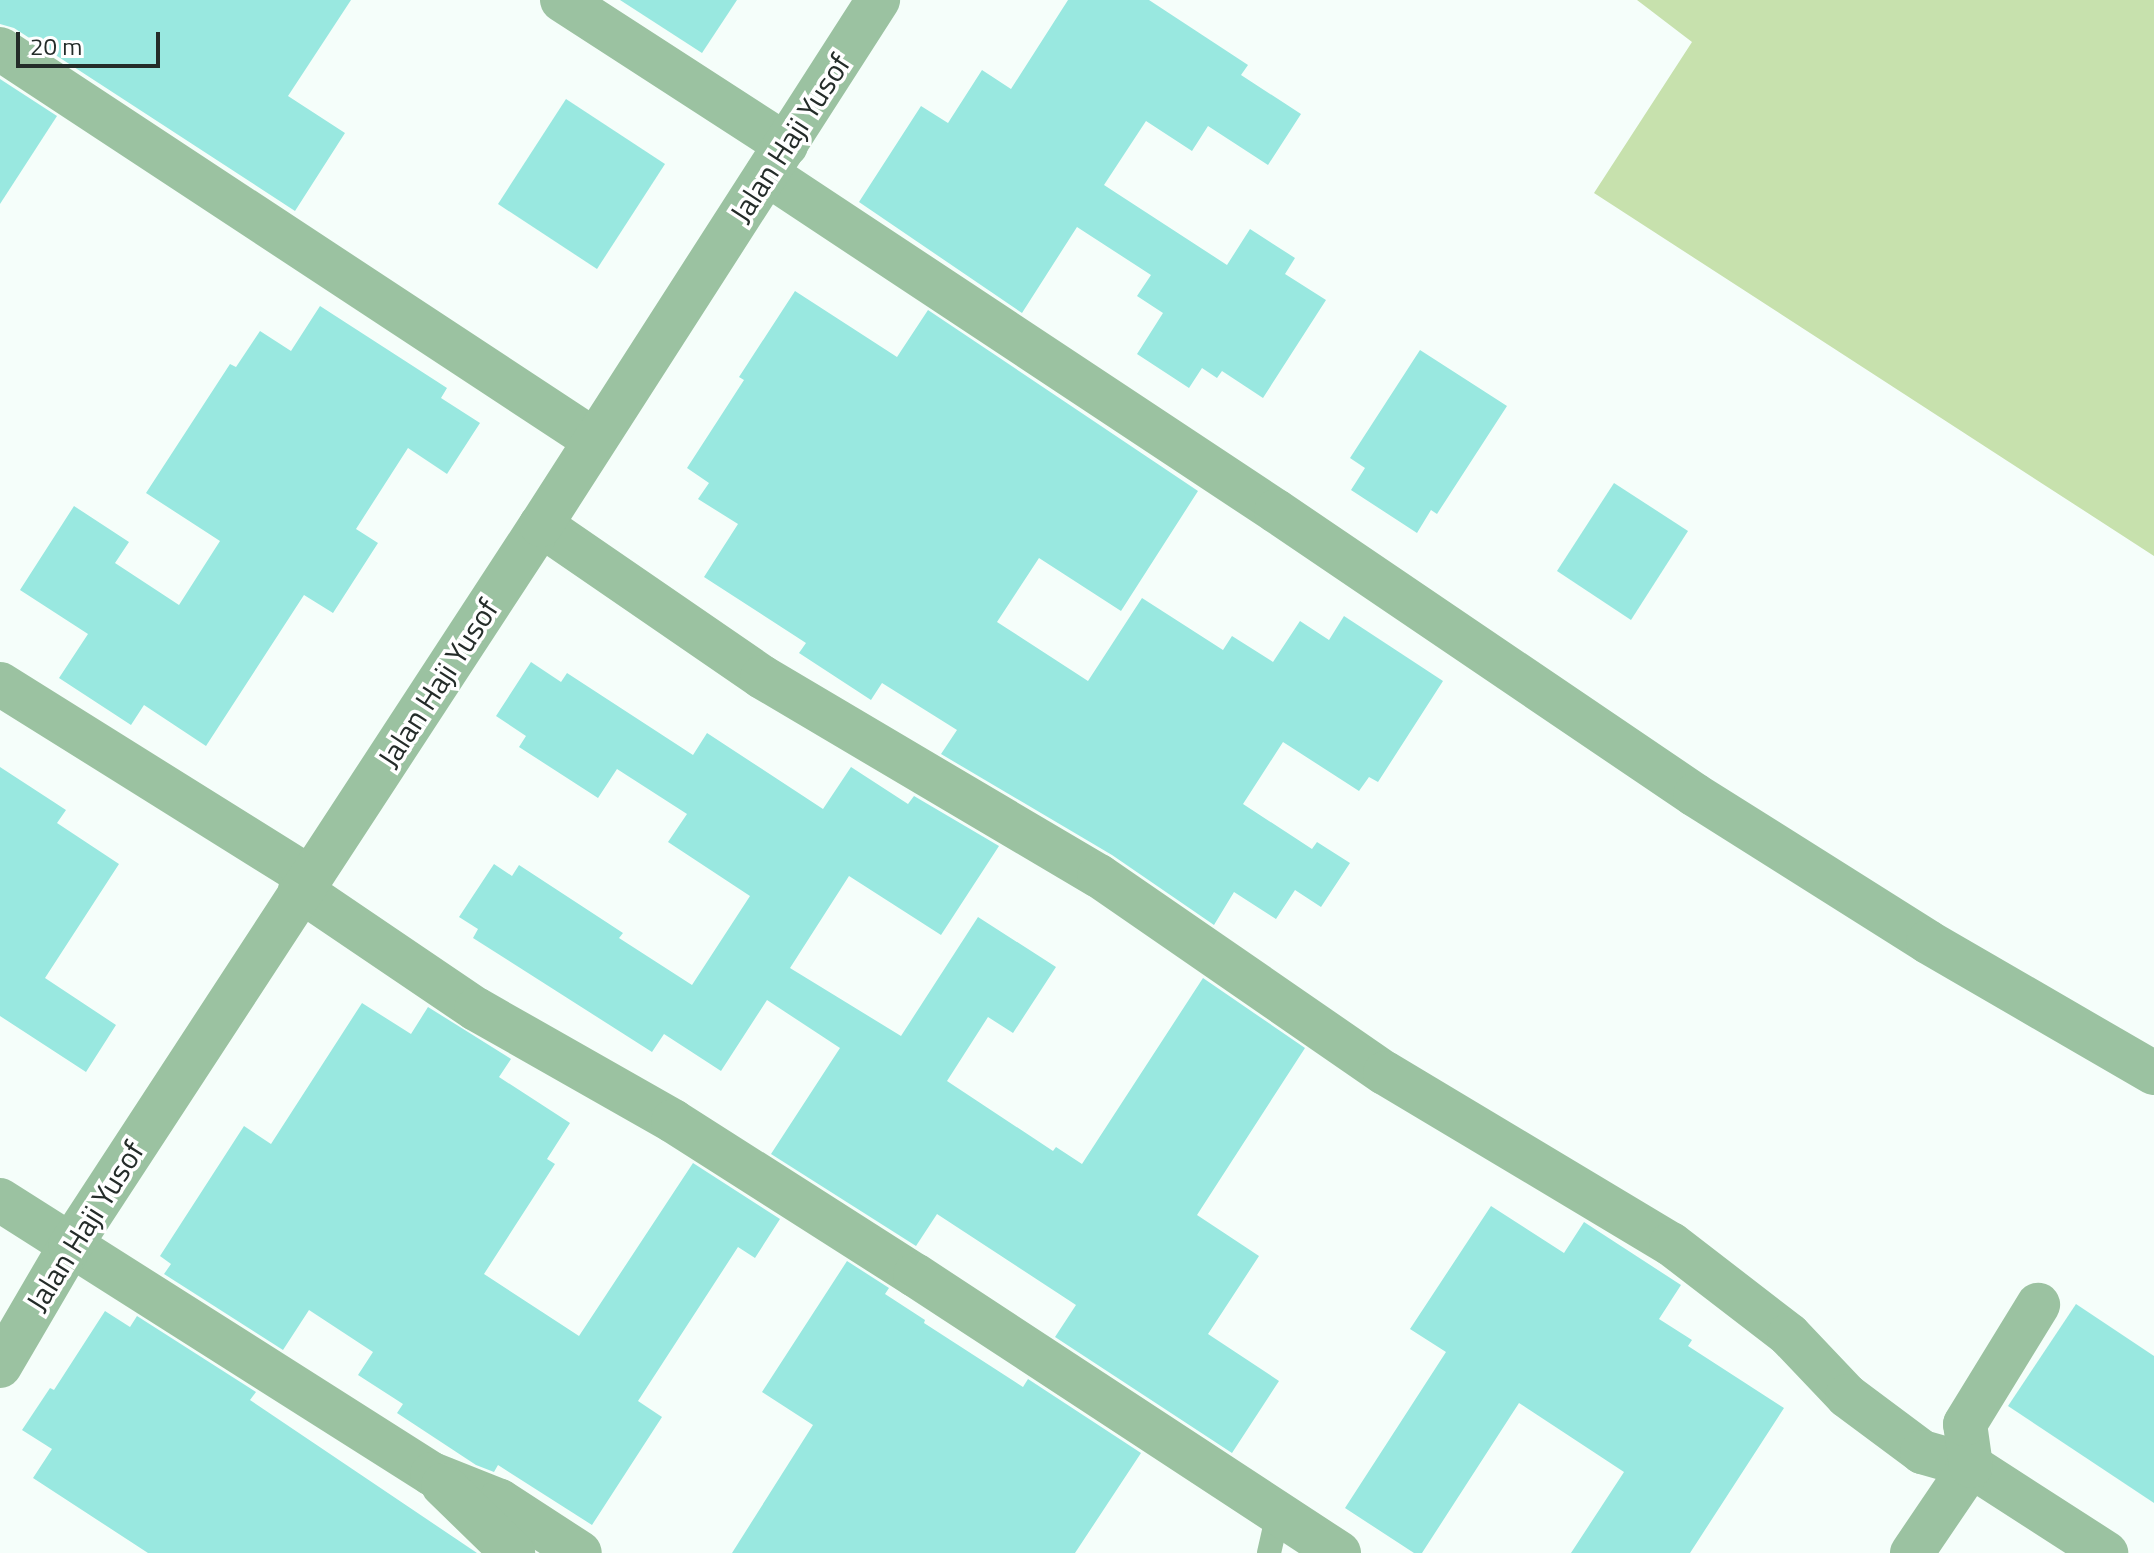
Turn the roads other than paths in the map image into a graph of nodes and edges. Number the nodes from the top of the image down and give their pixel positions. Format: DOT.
graph roads {
  1 [pos="562,0"];
  2 [pos="878,0"];
  3 [pos="0,49"];
  4 [pos="776,160"];
  5 [pos="594,440"];
  6 [pos="541,525"];
  7 [pos="0,684"];
  8 [pos="305,884"];
  9 [pos="2154,1073"];
  10 [pos="0,1200"];
  11 [pos="70,1246"];
  12 [pos="2038,1305"];
  13 [pos="0,1366"];
  14 [pos="1971,1466"];
  15 [pos="432,1474"];
  16 [pos="1273,1533"];
  17 [pos="513,1553"];
  18 [pos="580,1553"];
  19 [pos="1339,1553"];
  20 [pos="1912,1553"];
  21 [pos="2106,1553"];
  1 -- 4 [label="street"];
  2 -- 4 [label="street, Jalan Haji Yusof"];
  3 -- 5 [label="street"];
  4 -- 5 [label="street, Jalan Haji Yusof"];
  4 -- 9 [label="street"];
  5 -- 6 [label="street, Jalan Haji Yusof"];
  6 -- 8 [label="street, Jalan Haji Yusof"];
  6 -- 14 [label="street"];
  7 -- 8 [label="street"];
  8 -- 11 [label="street, Jalan Haji Yusof"];
  8 -- 16 [label="street"];
  10 -- 11 [label="street"];
  11 -- 13 [label="street, Jalan Haji Yusof"];
  11 -- 15 [label="street"];
  12 -- 14 [label="street"];
  14 -- 20 [label="street"];
  14 -- 21 [label="street"];
  15 -- 17 [label="street"];
  15 -- 18 [label="street"];
  16 -- 19 [label="street"];
}
